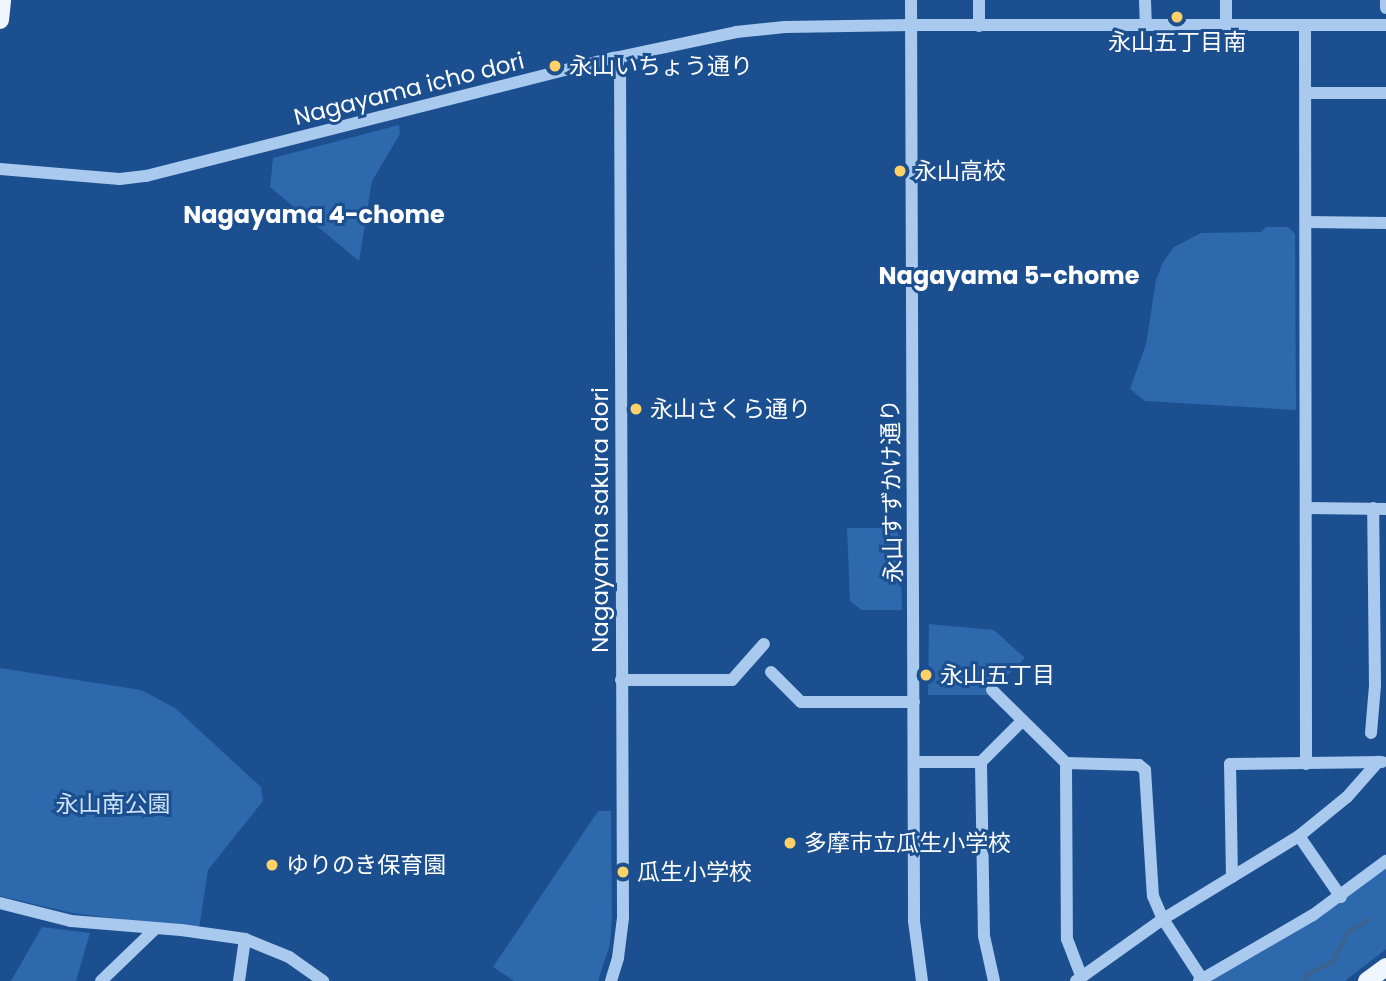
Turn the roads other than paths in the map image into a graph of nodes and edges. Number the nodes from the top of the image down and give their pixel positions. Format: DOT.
graph roads {
  1 [pos="2,0"];
  2 [pos="911,0"];
  3 [pos="979,0"];
  4 [pos="1145,0"];
  5 [pos="1226,0"];
  6 [pos="1386,0"];
  7 [pos="1386,8"];
  8 [pos="0,20"];
  9 [pos="1146,24"];
  10 [pos="911,25"];
  11 [pos="1226,25"];
  12 [pos="1305,25"];
  13 [pos="1386,25"];
  14 [pos="979,26"];
  15 [pos="620,57"];
  16 [pos="1306,93"];
  17 [pos="1386,93"];
  18 [pos="0,169"];
  19 [pos="1307,222"];
  20 [pos="1386,223"];
  21 [pos="1307,508"];
  22 [pos="1380,509"];
  23 [pos="764,644"];
  24 [pos="771,672"];
  25 [pos="621,680"];
  26 [pos="1380,685"];
  27 [pos="992,690"];
  28 [pos="914,702"];
  29 [pos="1023,720"];
  30 [pos="1371,733"];
  31 [pos="914,762"];
  32 [pos="981,762"];
  33 [pos="1382,762"];
  34 [pos="1066,763"];
  35 [pos="1306,764"];
  36 [pos="1299,836"];
  37 [pos="1386,860"];
  38 [pos="1232,877"];
  39 [pos="1341,897"];
  40 [pos="0,903"];
  41 [pos="1163,919"];
  42 [pos="155,929"];
  43 [pos="245,939"];
  44 [pos="1386,967"];
  45 [pos="1078,979"];
  46 [pos="1200,980"];
  47 [pos="101,981"];
  48 [pos="239,981"];
  49 [pos="323,981"];
  50 [pos="611,981"];
  51 [pos="922,981"];
  52 [pos="994,981"];
  53 [pos="1367,981"];
  1 -- 8 [label="main road"];
  2 -- 10 [label="street, 永山すずかけ通り"];
  3 -- 14 [label="street"];
  4 -- 9 [label="street"];
  5 -- 11 [label="street"];
  6 -- 7 [label="street"];
  9 -- 11 [label="street, Nagayama icho dori"];
  9 -- 14 [label="street, Nagayama icho dori"];
  10 -- 14 [label="street, Nagayama icho dori"];
  10 -- 15 [label="street, Nagayama icho dori"];
  10 -- 28 [label="street, 永山すずかけ通り"];
  11 -- 12 [label="street, Nagayama icho dori"];
  12 -- 13 [label="street, Nagayama icho dori"];
  12 -- 16 [label="street"];
  15 -- 18 [label="street, Nagayama icho dori"];
  15 -- 25 [label="street, Nagayama sakura dori"];
  16 -- 17 [label="street"];
  16 -- 19 [label="street"];
  19 -- 20 [label="street"];
  19 -- 21 [label="street"];
  21 -- 22 [label="street"];
  21 -- 35 [label="street"];
  22 -- 26 [label="street"];
  23 -- 25 [label="street"];
  24 -- 28 [label="street"];
  25 -- 50 [label="street, Nagayama sakura dori"];
  26 -- 30 [label="street"];
  27 -- 29 [label="street"];
  28 -- 31 [label="street, 永山すずかけ通り"];
  29 -- 32 [label="street"];
  29 -- 34 [label="street"];
  31 -- 32 [label="street"];
  31 -- 51 [label="street, 永山すずかけ通り"];
  32 -- 52 [label="street"];
  33 -- 35 [label="street"];
  33 -- 36 [label="street"];
  34 -- 41 [label="street"];
  34 -- 45 [label="street"];
  35 -- 38 [label="street"];
  36 -- 38 [label="street"];
  36 -- 39 [label="street"];
  37 -- 39 [label="street"];
  38 -- 41 [label="street"];
  39 -- 46 [label="street"];
  40 -- 42 [label="street"];
  41 -- 45 [label="street"];
  41 -- 46 [label="street"];
  42 -- 43 [label="street"];
  42 -- 47 [label="street"];
  43 -- 48 [label="street"];
  43 -- 49 [label="street"];
  44 -- 53 [label="main road"];
}
